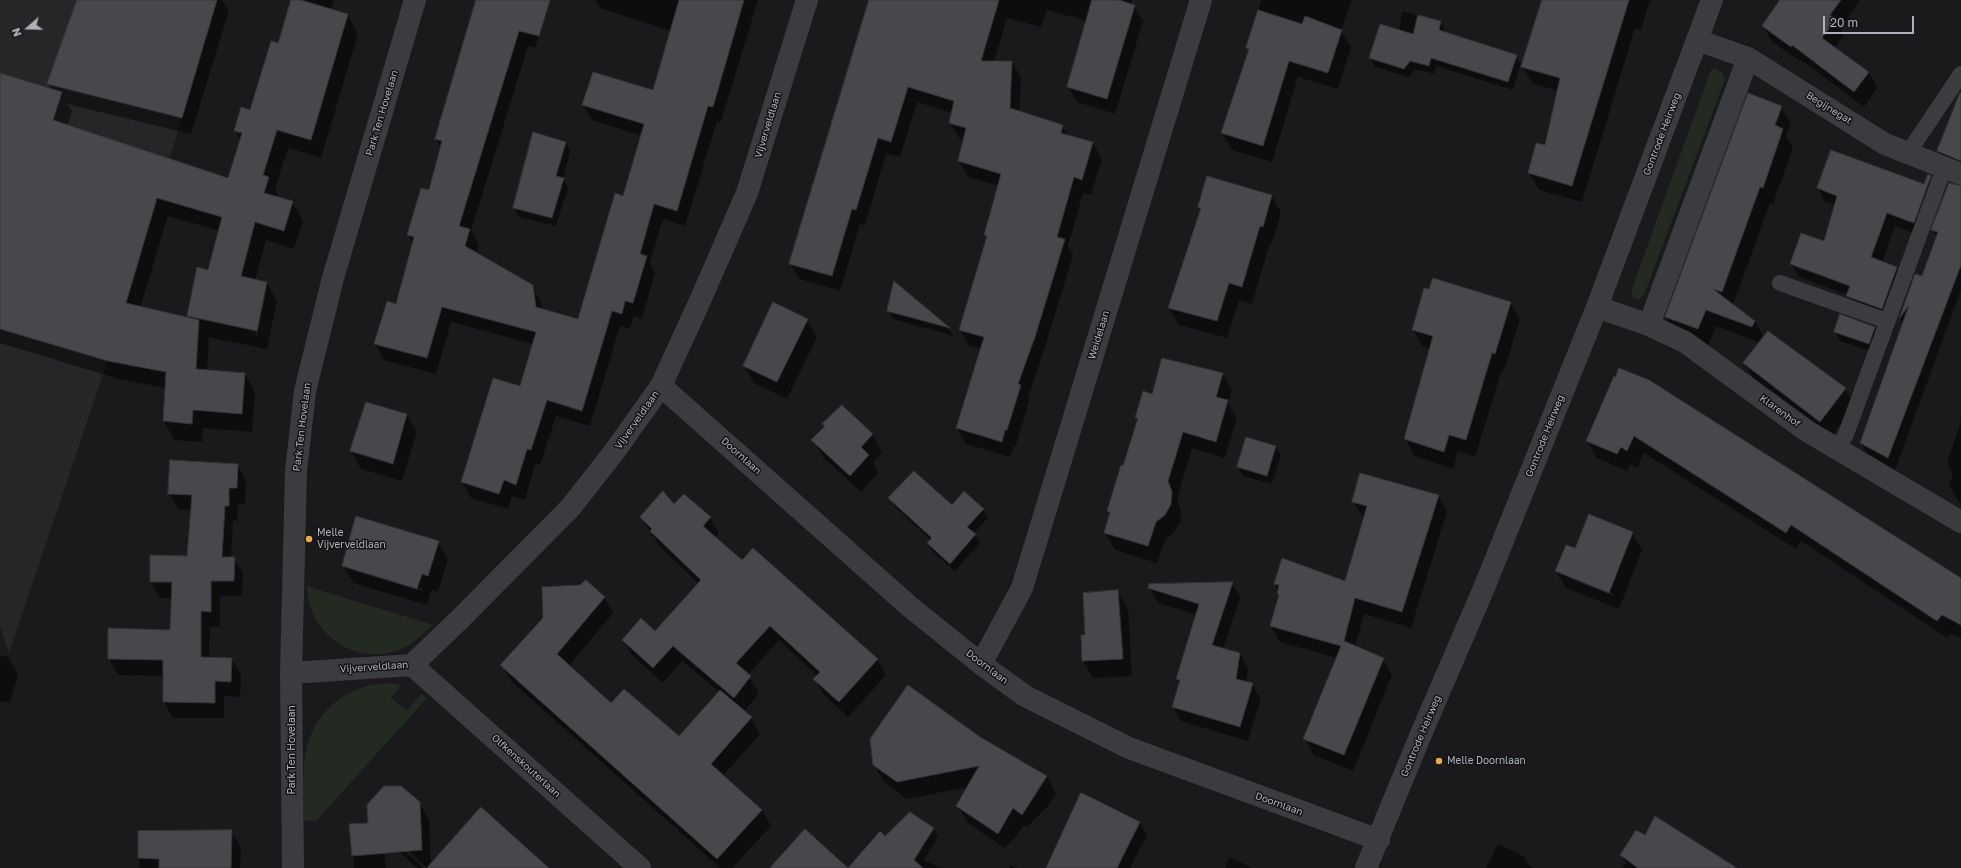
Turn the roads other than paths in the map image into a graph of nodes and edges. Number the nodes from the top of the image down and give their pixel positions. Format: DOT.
graph roads {
  1 [pos="415,0"];
  2 [pos="807,0"];
  3 [pos="1200,0"];
  4 [pos="1712,0"];
  5 [pos="1698,40"];
  6 [pos="1748,58"];
  7 [pos="1961,74"];
  8 [pos="1908,153"];
  9 [pos="1953,171"];
  10 [pos="1780,283"];
  11 [pos="1597,307"];
  12 [pos="1887,321"];
  13 [pos="1649,326"];
  14 [pos="661,386"];
  15 [pos="1838,449"];
  16 [pos="1961,522"];
  17 [pos="412,664"];
  18 [pos="981,664"];
  19 [pos="291,674"];
  20 [pos="1379,840"];
  21 [pos="293,868"];
  22 [pos="640,868"];
  23 [pos="1366,868"];
  1 -- 19 [label="street, Park Ten Hovelaan"];
  2 -- 14 [label="street, Vijverveldlaan"];
  3 -- 18 [label="street, Weidelaan"];
  4 -- 5 [label="street, Gontrode Heirweg"];
  5 -- 6 [label="street, Begijnegat"];
  5 -- 11 [label="street, Gontrode Heirweg"];
  6 -- 8 [label="street, Begijnegat"];
  6 -- 13 [label="street"];
  7 -- 8 [label="lane"];
  8 -- 9 [label="street, Begijnegat"];
  9 -- 12 [label="lane"];
  10 -- 12 [label="lane"];
  11 -- 13 [label="street, Klarenhof"];
  11 -- 20 [label="street, Gontrode Heirweg"];
  12 -- 15 [label="lane"];
  13 -- 15 [label="street, Klarenhof"];
  14 -- 17 [label="street, Vijverveldlaan"];
  14 -- 18 [label="street, Doornlaan"];
  15 -- 16 [label="street, Klarenhof"];
  17 -- 19 [label="street, Vijverveldlaan"];
  17 -- 22 [label="street, Olfkenskouterlaan"];
  18 -- 20 [label="street, Doornlaan"];
  19 -- 21 [label="street, Park Ten Hovelaan"];
  20 -- 23 [label="street, Gontrode Heirweg"];
}
